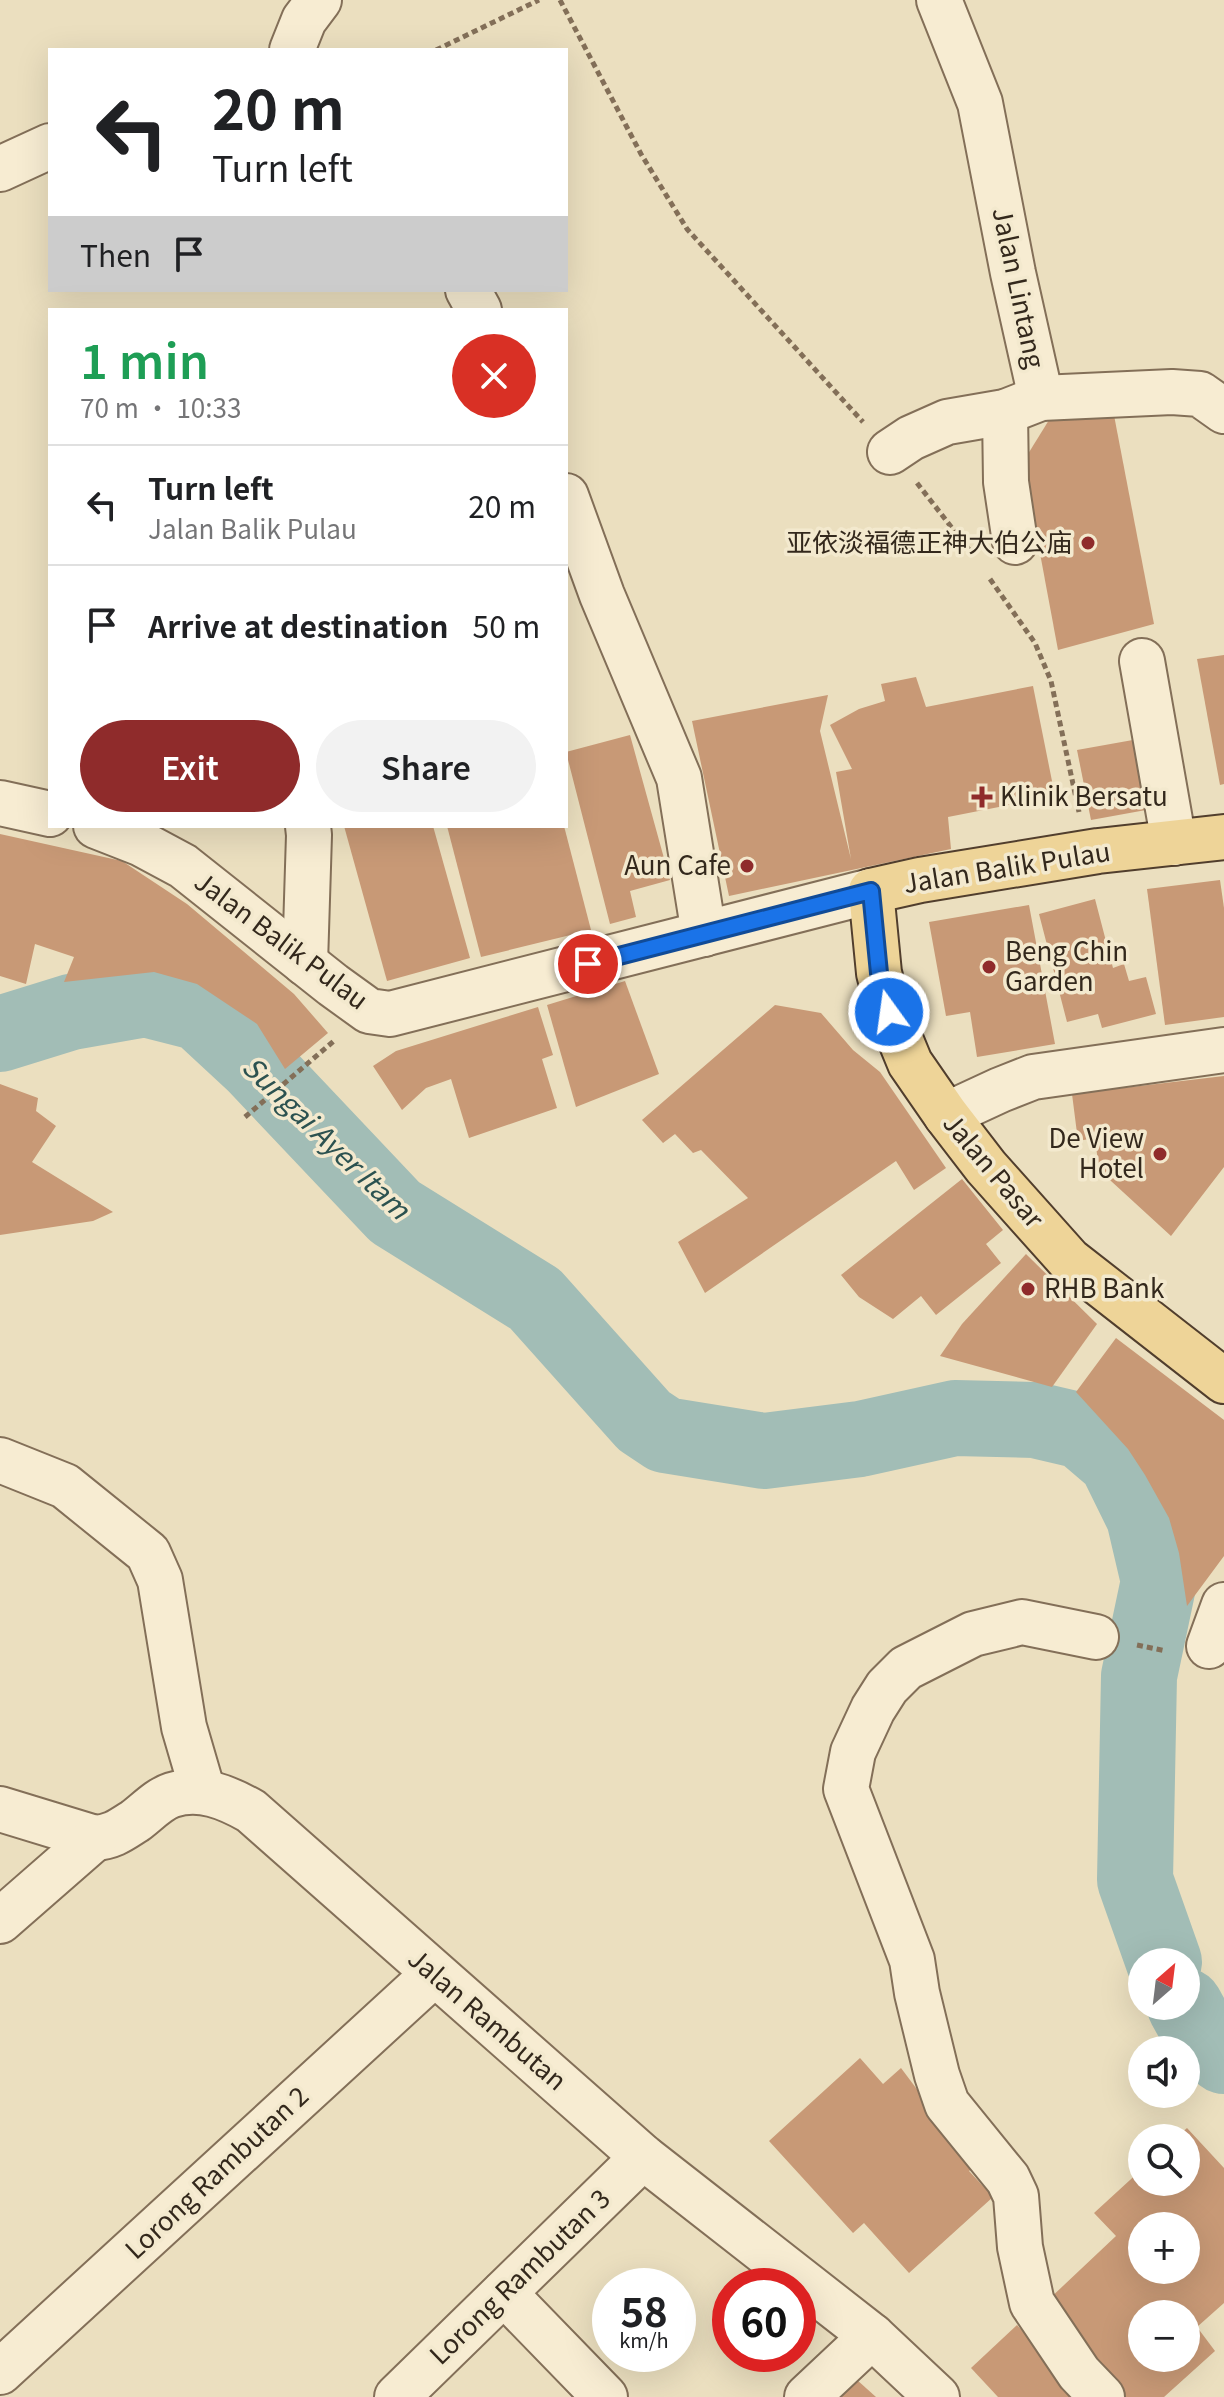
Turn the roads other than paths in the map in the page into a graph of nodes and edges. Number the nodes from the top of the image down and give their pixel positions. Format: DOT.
graph roads {
  1 [pos="319,0"];
  2 [pos="939,0"];
  3 [pos="293,48"];
  4 [pos="48,147"];
  5 [pos="0,169"];
  6 [pos="1023,405"];
  7 [pos="1224,411"];
  8 [pos="890,452"];
  9 [pos="568,502"];
  10 [pos="1015,542"];
  11 [pos="1142,661"];
  12 [pos="0,803"];
  13 [pos="48,814"];
  14 [pos="101,828"];
  15 [pos="308,828"];
  16 [pos="1224,837"];
  17 [pos="1174,843"];
  18 [pos="871,891"];
  19 [pos="704,934"];
  20 [pos="305,963"];
  21 [pos="1224,1050"];
  22 [pos="946,1115"];
  23 [pos="1224,1381"];
  24 [pos="0,1460"];
  25 [pos="1224,1605"];
  26 [pos="1096,1637"];
  27 [pos="1209,1646"];
  28 [pos="203,1792"];
  29 [pos="0,1809"];
  30 [pos="95,1838"];
  31 [pos="0,1921"];
  32 [pos="434,1974"];
  33 [pos="643,2157"];
  34 [pos="504,2293"];
  35 [pos="872,2336"];
  36 [pos="0,2372"];
  37 [pos="397,2397"];
  38 [pos="605,2397"];
  39 [pos="807,2397"];
  40 [pos="937,2397"];
  41 [pos="1102,2397"];
  1 -- 3 [label="street"];
  2 -- 6 [label="street, Jalan Lintang"];
  4 -- 5 [label="street"];
  6 -- 7 [label="street, Jalan Lintang"];
  6 -- 8 [label="street"];
  6 -- 10 [label="street"];
  9 -- 19 [label="street"];
  11 -- 17 [label="street"];
  12 -- 13 [label="street"];
  14 -- 20 [label="street, Jalan Balik Pulau"];
  15 -- 20 [label="street"];
  16 -- 17 [label="main road, Jalan Balik Pulau"];
  17 -- 18 [label="main road, Jalan Balik Pulau"];
  18 -- 19 [label="street, Jalan Balik Pulau"];
  18 -- 22 [label="main road, Jalan Pasar"];
  19 -- 20 [label="street, Jalan Balik Pulau"];
  21 -- 22 [label="street"];
  22 -- 23 [label="main road, Jalan Pasar"];
  24 -- 28 [label="street"];
  25 -- 27 [label="street"];
  26 -- 41 [label="street"];
  28 -- 30 [label="street, Jalan Rambutan"];
  28 -- 32 [label="street, Jalan Rambutan"];
  29 -- 30 [label="street"];
  30 -- 31 [label="street, Jalan Rambutan"];
  32 -- 33 [label="street, Jalan Rambutan"];
  32 -- 36 [label="street, Lorong Rambutan 2"];
  33 -- 34 [label="street, Lorong Rambutan 3"];
  33 -- 35 [label="street, Jalan Rambutan"];
  34 -- 37 [label="street, Lorong Rambutan 3"];
  34 -- 38 [label="street"];
  35 -- 39 [label="street"];
  35 -- 40 [label="street, Jalan Rambutan"];
}
